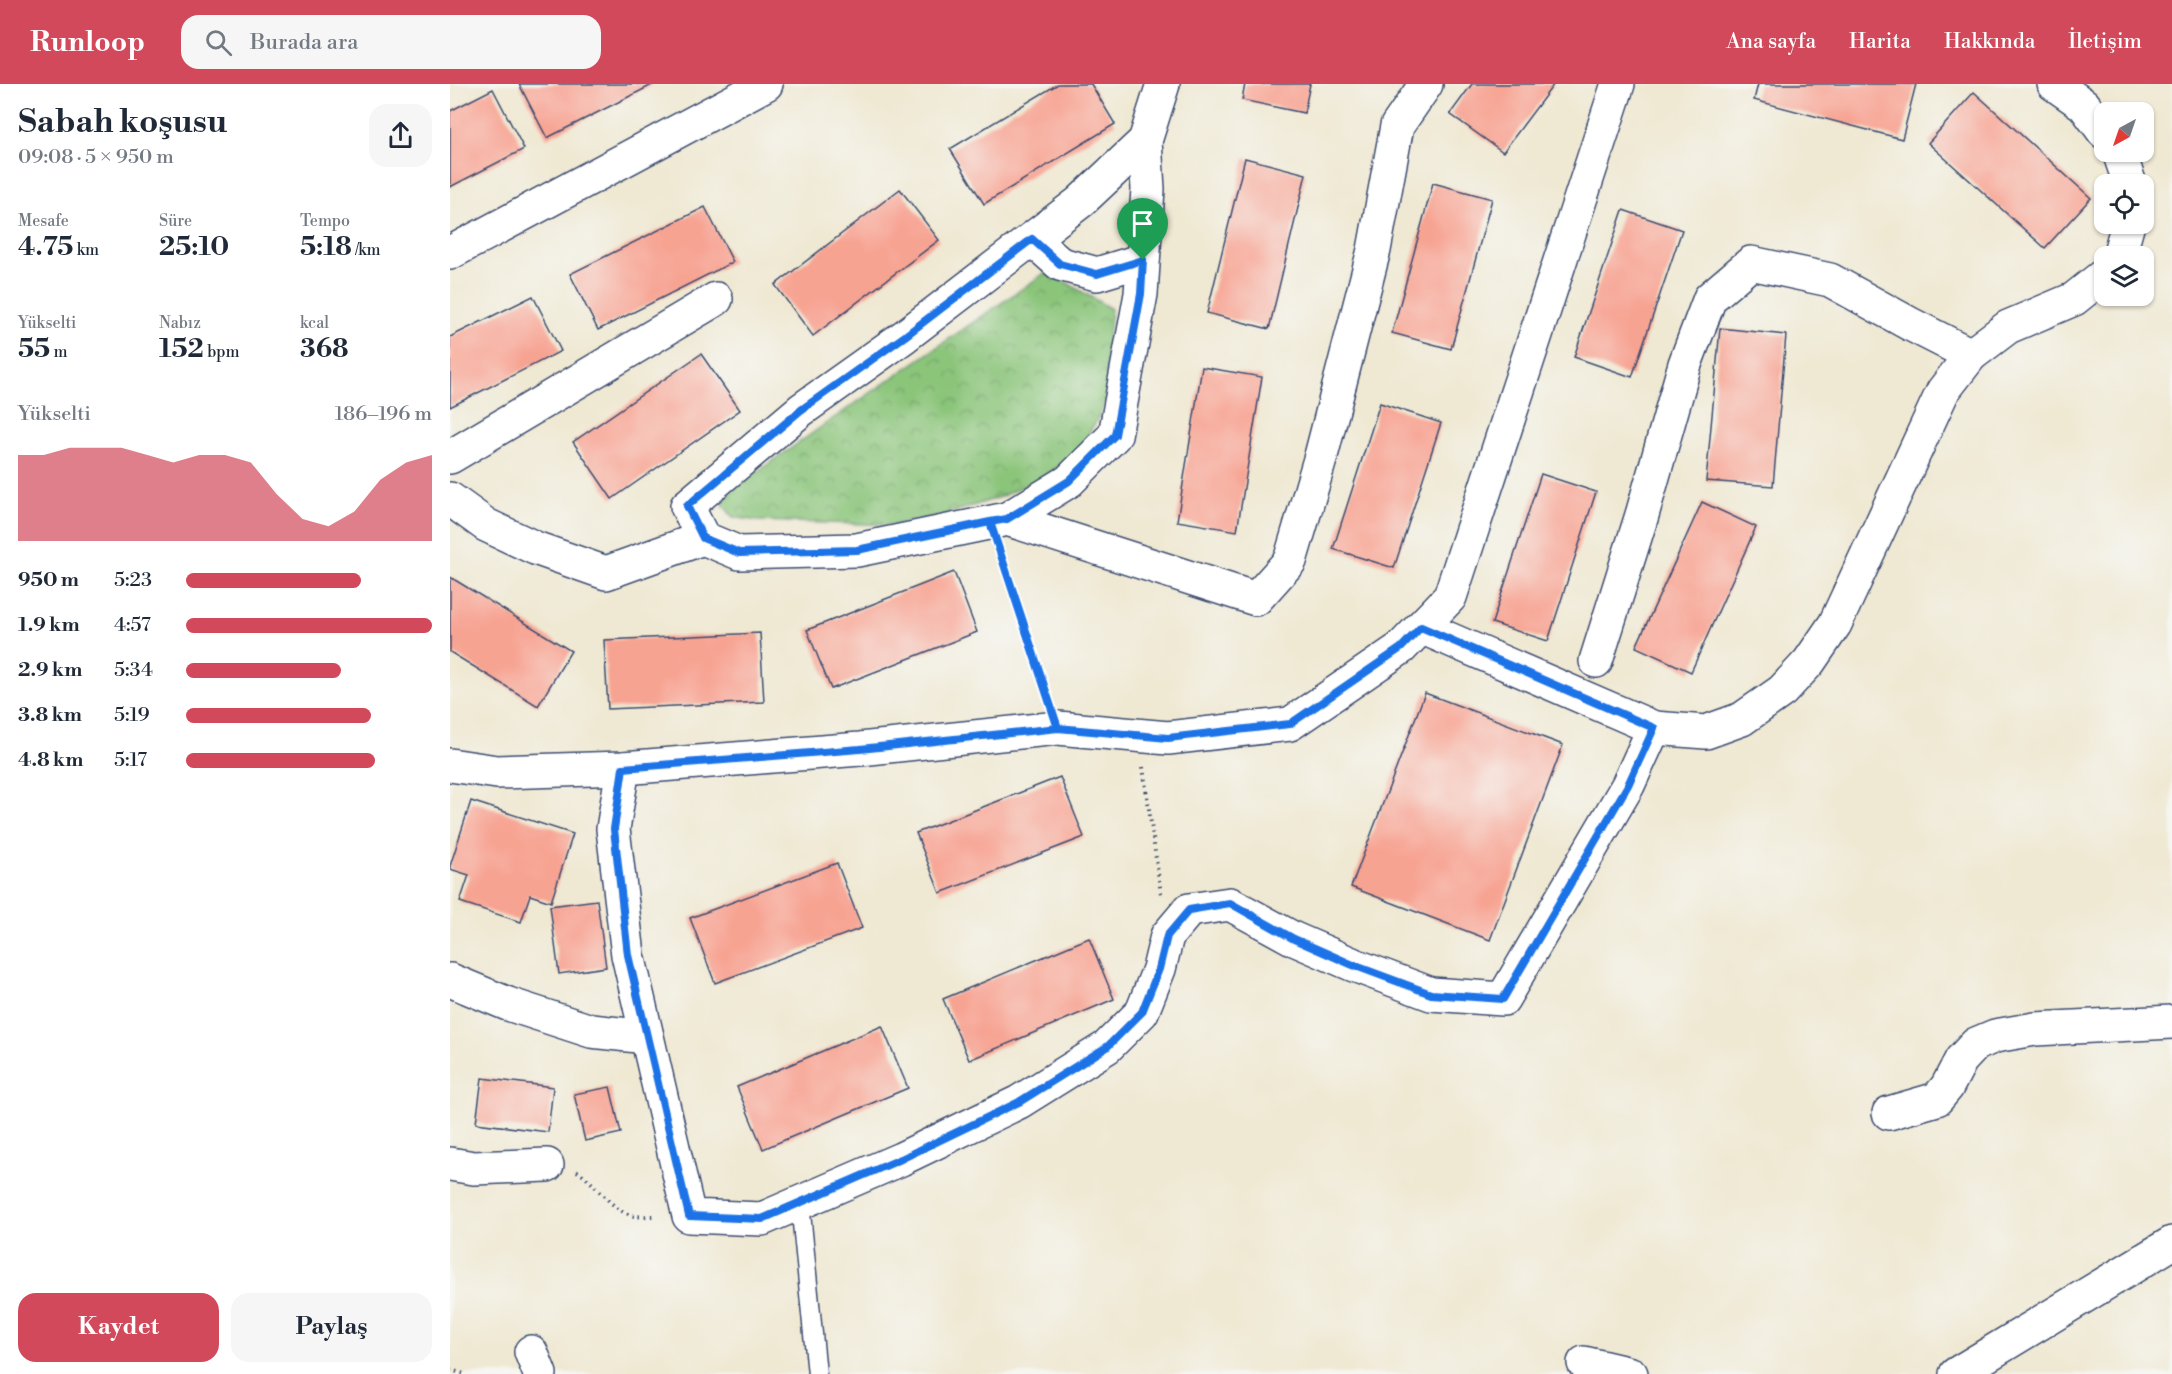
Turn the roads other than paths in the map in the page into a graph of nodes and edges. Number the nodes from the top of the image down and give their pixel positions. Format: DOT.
graph roads {
  1 [pos="766,84"];
  2 [pos="1163,84"];
  3 [pos="1426,84"];
  4 [pos="1618,84"];
  5 [pos="2054,84"];
  6 [pos="2094,118"];
  7 [pos="1145,141"];
  8 [pos="1032,239"];
  9 [pos="450,253"];
  10 [pos="1143,260"];
  11 [pos="2094,283"];
  12 [pos="716,299"];
  13 [pos="1971,355"];
  14 [pos="450,457"];
  15 [pos="450,499"];
  16 [pos="999,521"];
  17 [pos="703,538"];
  18 [pos="1421,627"];
  19 [pos="1596,661"];
  20 [pos="1654,728"];
  21 [pos="450,765"];
  22 [pos="623,768"];
  23 [pos="450,980"];
  24 [pos="2172,1022"];
  25 [pos="647,1037"];
  26 [pos="1889,1113"];
  27 [pos="450,1164"];
  28 [pos="547,1165"];
  29 [pos="800,1203"];
  30 [pos="2172,1244"];
  31 [pos="1584,1363"];
  32 [pos="817,1374"];
  33 [pos="1630,1374"];
  34 [pos="1956,1374"];
  1 -- 9 [label="street"];
  2 -- 7 [label="street"];
  3 -- 16 [label="street"];
  4 -- 18 [label="street"];
  5 -- 6 [label="street"];
  7 -- 8 [label="street"];
  7 -- 10 [label="street"];
  8 -- 10 [label="street"];
  8 -- 17 [label="street"];
  10 -- 16 [label="street"];
  11 -- 13 [label="street"];
  12 -- 14 [label="street"];
  13 -- 19 [label="street"];
  13 -- 20 [label="street"];
  15 -- 17 [label="street"];
  16 -- 17 [label="street"];
  18 -- 20 [label="street"];
  18 -- 22 [label="street"];
  20 -- 29 [label="street"];
  21 -- 22 [label="street"];
  22 -- 25 [label="street"];
  23 -- 25 [label="street"];
  24 -- 26 [label="street"];
  25 -- 29 [label="street"];
  27 -- 28 [label="street"];
  29 -- 32 [label="lane"];
  30 -- 34 [label="street"];
  31 -- 33 [label="street"];
}
